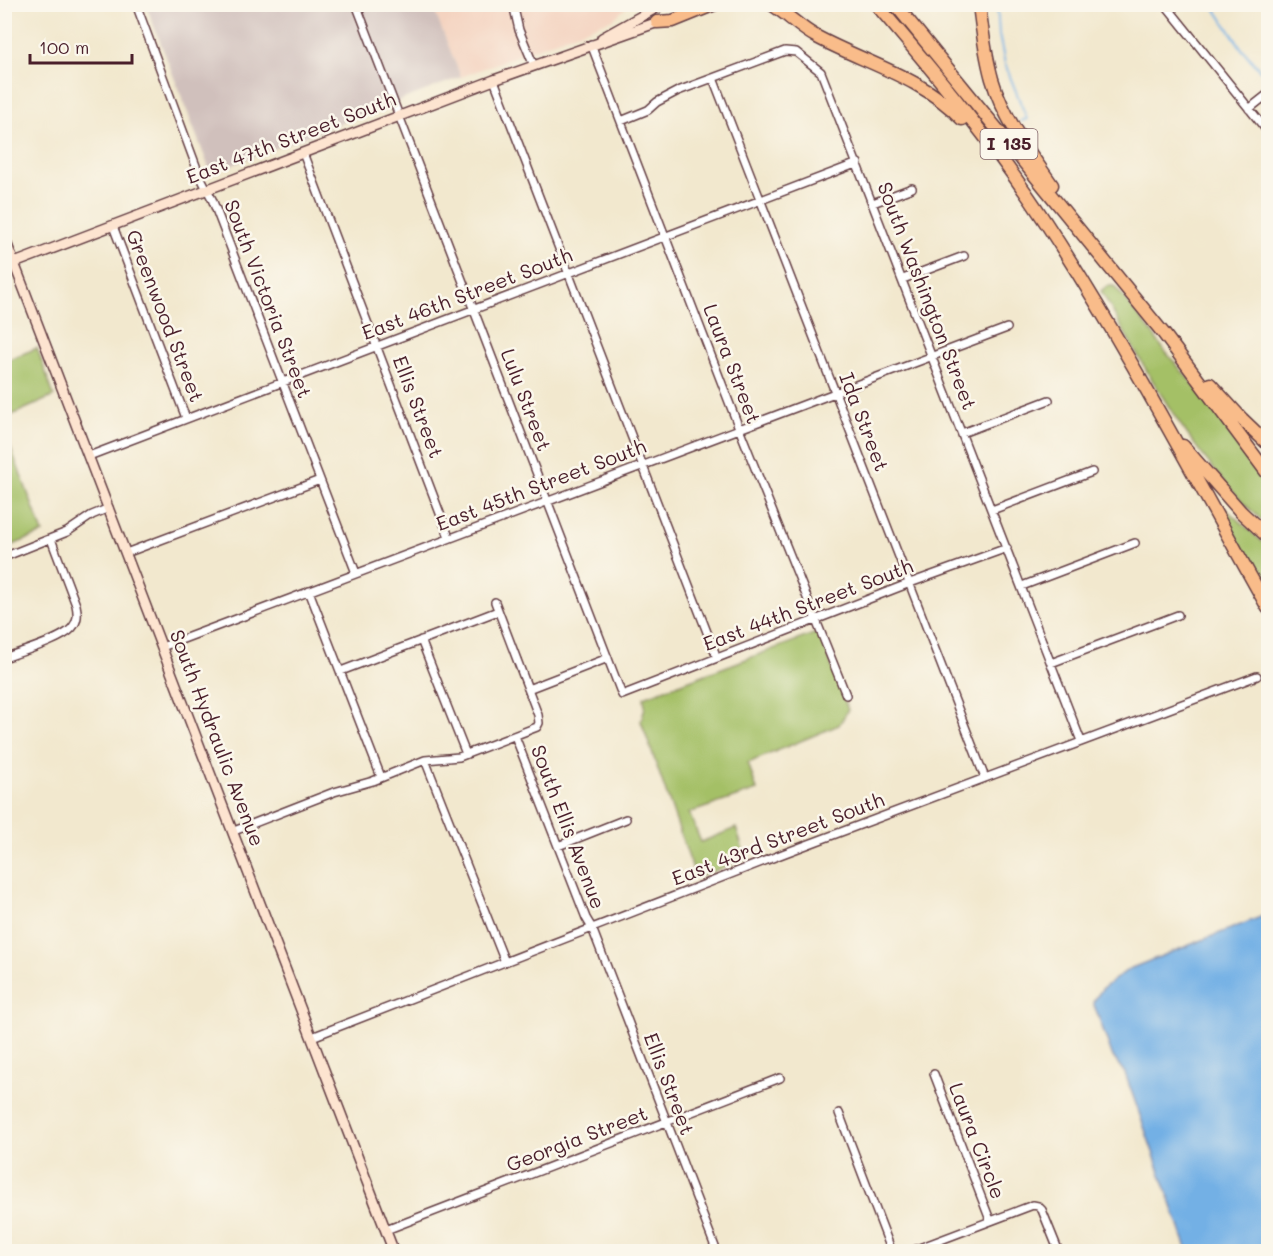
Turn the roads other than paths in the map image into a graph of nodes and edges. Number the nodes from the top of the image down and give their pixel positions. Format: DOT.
graph roads {
  1 [pos="136,4"];
  2 [pos="356,4"];
  3 [pos="513,4"];
  4 [pos="663,4"];
  5 [pos="699,4"];
  6 [pos="715,4"];
  7 [pos="771,4"];
  8 [pos="876,4"];
  9 [pos="895,4"];
  10 [pos="979,4"];
  11 [pos="1166,4"];
  12 [pos="657,22"];
  13 [pos="591,44"];
  14 [pos="534,66"];
  15 [pos="713,78"];
  16 [pos="494,81"];
  17 [pos="1269,94"];
  18 [pos="1249,108"];
  19 [pos="399,117"];
  20 [pos="621,121"];
  21 [pos="1269,132"];
  22 [pos="303,153"];
  23 [pos="998,156"];
  24 [pos="858,163"];
  25 [pos="912,188"];
  26 [pos="207,190"];
  27 [pos="761,200"];
  28 [pos="873,203"];
  29 [pos="113,226"];
  30 [pos="666,236"];
  31 [pos="4,237"];
  32 [pos="964,256"];
  33 [pos="14,263"];
  34 [pos="4,267"];
  35 [pos="569,272"];
  36 [pos="903,279"];
  37 [pos="1123,283"];
  38 [pos="473,309"];
  39 [pos="1007,328"];
  40 [pos="1164,334"];
  41 [pos="377,345"];
  42 [pos="932,356"];
  43 [pos="282,382"];
  44 [pos="835,392"];
  45 [pos="1049,400"];
  46 [pos="186,418"];
  47 [pos="1166,423"];
  48 [pos="739,428"];
  49 [pos="962,433"];
  50 [pos="1269,444"];
  51 [pos="88,456"];
  52 [pos="644,464"];
  53 [pos="1092,472"];
  54 [pos="1269,474"];
  55 [pos="320,480"];
  56 [pos="546,500"];
  57 [pos="109,508"];
  58 [pos="992,510"];
  59 [pos="449,537"];
  60 [pos="1269,537"];
  61 [pos="51,538"];
  62 [pos="1135,543"];
  63 [pos="1007,548"];
  64 [pos="126,553"];
  65 [pos="4,557"];
  66 [pos="356,573"];
  67 [pos="910,583"];
  68 [pos="1022,586"];
  69 [pos="309,591"];
  70 [pos="495,602"];
  71 [pos="1269,608"];
  72 [pos="498,611"];
  73 [pos="1178,615"];
  74 [pos="816,619"];
  75 [pos="421,640"];
  76 [pos="162,647"];
  77 [pos="4,658"];
  78 [pos="608,658"];
  79 [pos="717,658"];
  80 [pos="1051,663"];
  81 [pos="341,671"];
  82 [pos="1257,676"];
  83 [pos="528,688"];
  84 [pos="622,695"];
  85 [pos="846,695"];
  86 [pos="515,736"];
  87 [pos="1081,741"];
  88 [pos="466,754"];
  89 [pos="424,760"];
  90 [pos="381,777"];
  91 [pos="985,778"];
  92 [pos="626,819"];
  93 [pos="234,831"];
  94 [pos="558,846"];
  95 [pos="592,928"];
  96 [pos="505,962"];
  97 [pos="312,1037"];
  98 [pos="934,1074"];
  99 [pos="780,1078"];
  100 [pos="839,1113"];
  101 [pos="667,1122"];
  102 [pos="990,1220"];
  103 [pos="386,1230"];
  104 [pos="394,1251"];
  105 [pos="717,1251"];
  106 [pos="892,1251"];
  107 [pos="909,1251"];
  108 [pos="1059,1251"];
  1 -- 26 [label="street, South Victoria Street"];
  2 -- 19 [label="street, Lulu Street"];
  3 -- 14 [label="street"];
  4 -- 13 [label="street, East 47th Street South"];
  5 -- 12 [label="street, East 47th Street South"];
  6 -- 12 [label="highway"];
  7 -- 23 [label="highway"];
  8 -- 23 [label="highway, I 135"];
  9 -- 37 [label="highway, I 135"];
  10 -- 37 [label="highway"];
  11 -- 18 [label="street"];
  12 -- 13 [label="street, East 47th Street South"];
  13 -- 14 [label="street, East 47th Street South"];
  13 -- 20 [label="street, Laura Street"];
  14 -- 16 [label="street, East 47th Street South"];
  15 -- 20 [label="street, South Washington Street"];
  15 -- 24 [label="street, South Washington Street"];
  15 -- 27 [label="street, Ida Street"];
  16 -- 19 [label="street, East 47th Street South"];
  16 -- 35 [label="street"];
  17 -- 18 [label="street"];
  18 -- 21 [label="street"];
  19 -- 22 [label="street, East 47th Street South"];
  19 -- 38 [label="street, Lulu Street"];
  20 -- 30 [label="street, Laura Street"];
  22 -- 26 [label="street, East 47th Street South"];
  22 -- 41 [label="street, Ellis Street"];
  23 -- 47 [label="highway, I 135"];
  24 -- 27 [label="street, East 46th Street South"];
  24 -- 28 [label="street, South Washington Street"];
  25 -- 28 [label="street"];
  26 -- 29 [label="street, East 47th Street South"];
  26 -- 43 [label="street, South Victoria Street"];
  27 -- 30 [label="street, East 46th Street South"];
  27 -- 44 [label="street, Ida Street"];
  28 -- 36 [label="street, South Washington Street"];
  29 -- 33 [label="street, East 47th Street South"];
  29 -- 46 [label="street, Greenwood Street"];
  30 -- 35 [label="street, East 46th Street South"];
  30 -- 48 [label="street, Laura Street"];
  31 -- 33 [label="street, South Hydraulic Avenue"];
  32 -- 36 [label="street"];
  33 -- 34 [label="street, East 47th Street South"];
  33 -- 51 [label="street, South Hydraulic Avenue"];
  35 -- 38 [label="street, East 46th Street South"];
  35 -- 52 [label="street"];
  36 -- 42 [label="street, South Washington Street"];
  37 -- 40 [label="highway, I 135"];
  38 -- 41 [label="street, East 46th Street South"];
  38 -- 56 [label="street, Lulu Street"];
  39 -- 42 [label="street, East 45th Street South"];
  40 -- 50 [label="highway"];
  40 -- 54 [label="highway, I 135"];
  41 -- 43 [label="street, East 46th Street South"];
  41 -- 59 [label="street, Ellis Street"];
  42 -- 44 [label="street, East 45th Street South"];
  42 -- 49 [label="street, South Washington Street"];
  43 -- 46 [label="street, East 46th Street South"];
  43 -- 55 [label="street, South Victoria Street"];
  44 -- 48 [label="street, East 45th Street South"];
  44 -- 67 [label="street, Ida Street"];
  45 -- 49 [label="street"];
  46 -- 51 [label="street, East 46th Street South"];
  47 -- 60 [label="highway"];
  47 -- 71 [label="highway, I 135"];
  48 -- 52 [label="street, East 45th Street South"];
  48 -- 74 [label="street, Laura Street"];
  49 -- 58 [label="street, South Washington Street"];
  51 -- 57 [label="street, South Hydraulic Avenue"];
  52 -- 56 [label="street, East 45th Street South"];
  52 -- 79 [label="street"];
  53 -- 58 [label="street"];
  55 -- 64 [label="street"];
  55 -- 66 [label="street, South Victoria Street"];
  56 -- 59 [label="street, East 45th Street South"];
  56 -- 78 [label="street, Lulu Street"];
  57 -- 61 [label="street"];
  57 -- 64 [label="street, South Hydraulic Avenue"];
  58 -- 63 [label="street, South Washington Street"];
  59 -- 66 [label="street, East 45th Street South"];
  61 -- 65 [label="street"];
  61 -- 77 [label="street"];
  62 -- 68 [label="street"];
  63 -- 67 [label="street, East 44th Street South"];
  63 -- 68 [label="street, South Washington Street"];
  64 -- 76 [label="street, South Hydraulic Avenue"];
  66 -- 69 [label="street, East 45th Street South"];
  67 -- 74 [label="street, East 44th Street South"];
  67 -- 91 [label="street, Ida Street"];
  68 -- 80 [label="street, South Washington Street"];
  69 -- 76 [label="street, East 45th Street South"];
  69 -- 81 [label="street"];
  70 -- 72 [label="street, South Ellis Avenue"];
  72 -- 75 [label="street"];
  72 -- 83 [label="street, South Ellis Avenue"];
  73 -- 80 [label="street"];
  74 -- 79 [label="street, East 44th Street South"];
  74 -- 85 [label="street, Laura Street"];
  75 -- 81 [label="street"];
  75 -- 88 [label="street"];
  76 -- 93 [label="street, South Hydraulic Avenue"];
  78 -- 83 [label="street"];
  78 -- 84 [label="street, Lulu Street"];
  79 -- 84 [label="street, East 44th Street South"];
  80 -- 87 [label="street, South Washington Street"];
  81 -- 90 [label="street"];
  82 -- 87 [label="street, East 43rd Street South"];
  83 -- 86 [label="street, South Ellis Avenue"];
  86 -- 88 [label="street"];
  86 -- 94 [label="street, South Ellis Avenue"];
  87 -- 91 [label="street, East 43rd Street South"];
  88 -- 89 [label="street"];
  89 -- 90 [label="street"];
  89 -- 96 [label="street"];
  90 -- 93 [label="street"];
  91 -- 95 [label="street, East 43rd Street South"];
  92 -- 94 [label="street"];
  93 -- 97 [label="street, South Hydraulic Avenue"];
  94 -- 95 [label="street, South Ellis Avenue"];
  95 -- 96 [label="street, East 43rd Street South"];
  95 -- 101 [label="street, Ellis Street"];
  96 -- 97 [label="street, East 43rd Street South"];
  97 -- 103 [label="street, South Hydraulic Avenue"];
  98 -- 102 [label="street, Laura Circle"];
  99 -- 101 [label="street, Georgia Street"];
  100 -- 106 [label="street"];
  101 -- 103 [label="street, Georgia Street"];
  101 -- 105 [label="street, Ellis Street"];
  102 -- 107 [label="street"];
  102 -- 108 [label="street"];
  103 -- 104 [label="street, South Hydraulic Avenue"];
}
